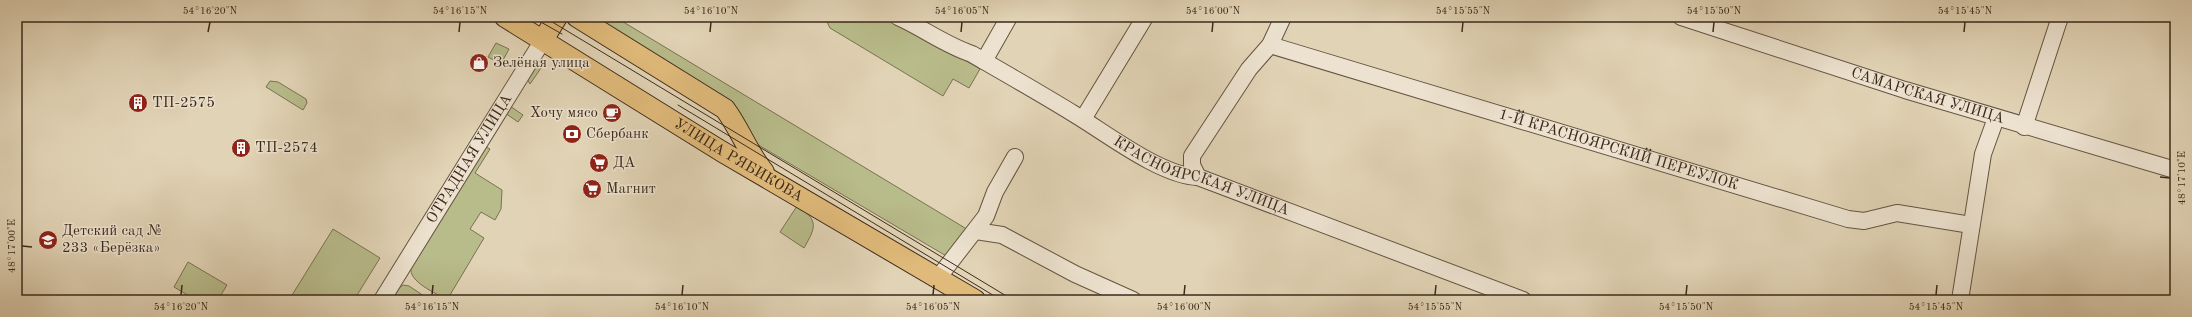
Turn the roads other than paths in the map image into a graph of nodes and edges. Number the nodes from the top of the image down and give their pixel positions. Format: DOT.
graph roads {
  1 [pos="505,17"];
  2 [pos="557,17"];
  3 [pos="577,17"];
  4 [pos="898,17"];
  5 [pos="1008,17"];
  6 [pos="1145,17"];
  7 [pos="1283,17"];
  8 [pos="1681,17"];
  9 [pos="2060,17"];
  10 [pos="1721,23"];
  11 [pos="543,40"];
  12 [pos="1270,45"];
  13 [pos="984,61"];
  14 [pos="1996,118"];
  15 [pos="1083,119"];
  16 [pos="2024,126"];
  17 [pos="1192,156"];
  18 [pos="1015,157"];
  19 [pos="1166,168"];
  20 [pos="2175,170"];
  21 [pos="768,177"];
  22 [pos="1198,177"];
  23 [pos="1971,226"];
  24 [pos="976,231"];
  25 [pos="938,278"];
  26 [pos="382,300"];
  27 [pos="975,300"];
  28 [pos="1133,300"];
  29 [pos="1523,300"];
  30 [pos="1960,300"];
  1 -- 11 [label="main road, УЛИЦА РЯБИКОВА"];
  2 -- 11 [label="main road, ОТРАДНАЯ УЛИЦА"];
  3 -- 21 [label="main road"];
  4 -- 13 [label="street, КРАСНОЯРСКАЯ УЛИЦА"];
  5 -- 13 [label="street"];
  6 -- 15 [label="street"];
  7 -- 12 [label="street"];
  8 -- 10 [label="street, САМАРСКАЯ УЛИЦА"];
  9 -- 16 [label="street"];
  10 -- 14 [label="street, САМАРСКАЯ УЛИЦА"];
  11 -- 21 [label="main road, УЛИЦА РЯБИКОВА"];
  11 -- 26 [label="street, ОТРАДНАЯ УЛИЦА"];
  12 -- 17 [label="street"];
  12 -- 23 [label="street, 1-Й КРАСНОЯРСКИЙ ПЕРЕУЛОК"];
  13 -- 15 [label="street, КРАСНОЯРСКАЯ УЛИЦА"];
  14 -- 16 [label="street, САМАРСКАЯ УЛИЦА"];
  14 -- 23 [label="street"];
  15 -- 19 [label="street, КРАСНОЯРСКАЯ УЛИЦА"];
  16 -- 20 [label="street, САМАРСКАЯ УЛИЦА"];
  17 -- 19 [label="street"];
  17 -- 22 [label="street"];
  18 -- 24 [label="street"];
  19 -- 22 [label="street, КРАСНОЯРСКАЯ УЛИЦА"];
  21 -- 25 [label="main road, УЛИЦА РЯБИКОВА"];
  22 -- 29 [label="street, КРАСНОЯРСКАЯ УЛИЦА"];
  23 -- 30 [label="street"];
  24 -- 25 [label="street"];
  24 -- 28 [label="street"];
  25 -- 27 [label="main road, УЛИЦА РЯБИКОВА"];
}
